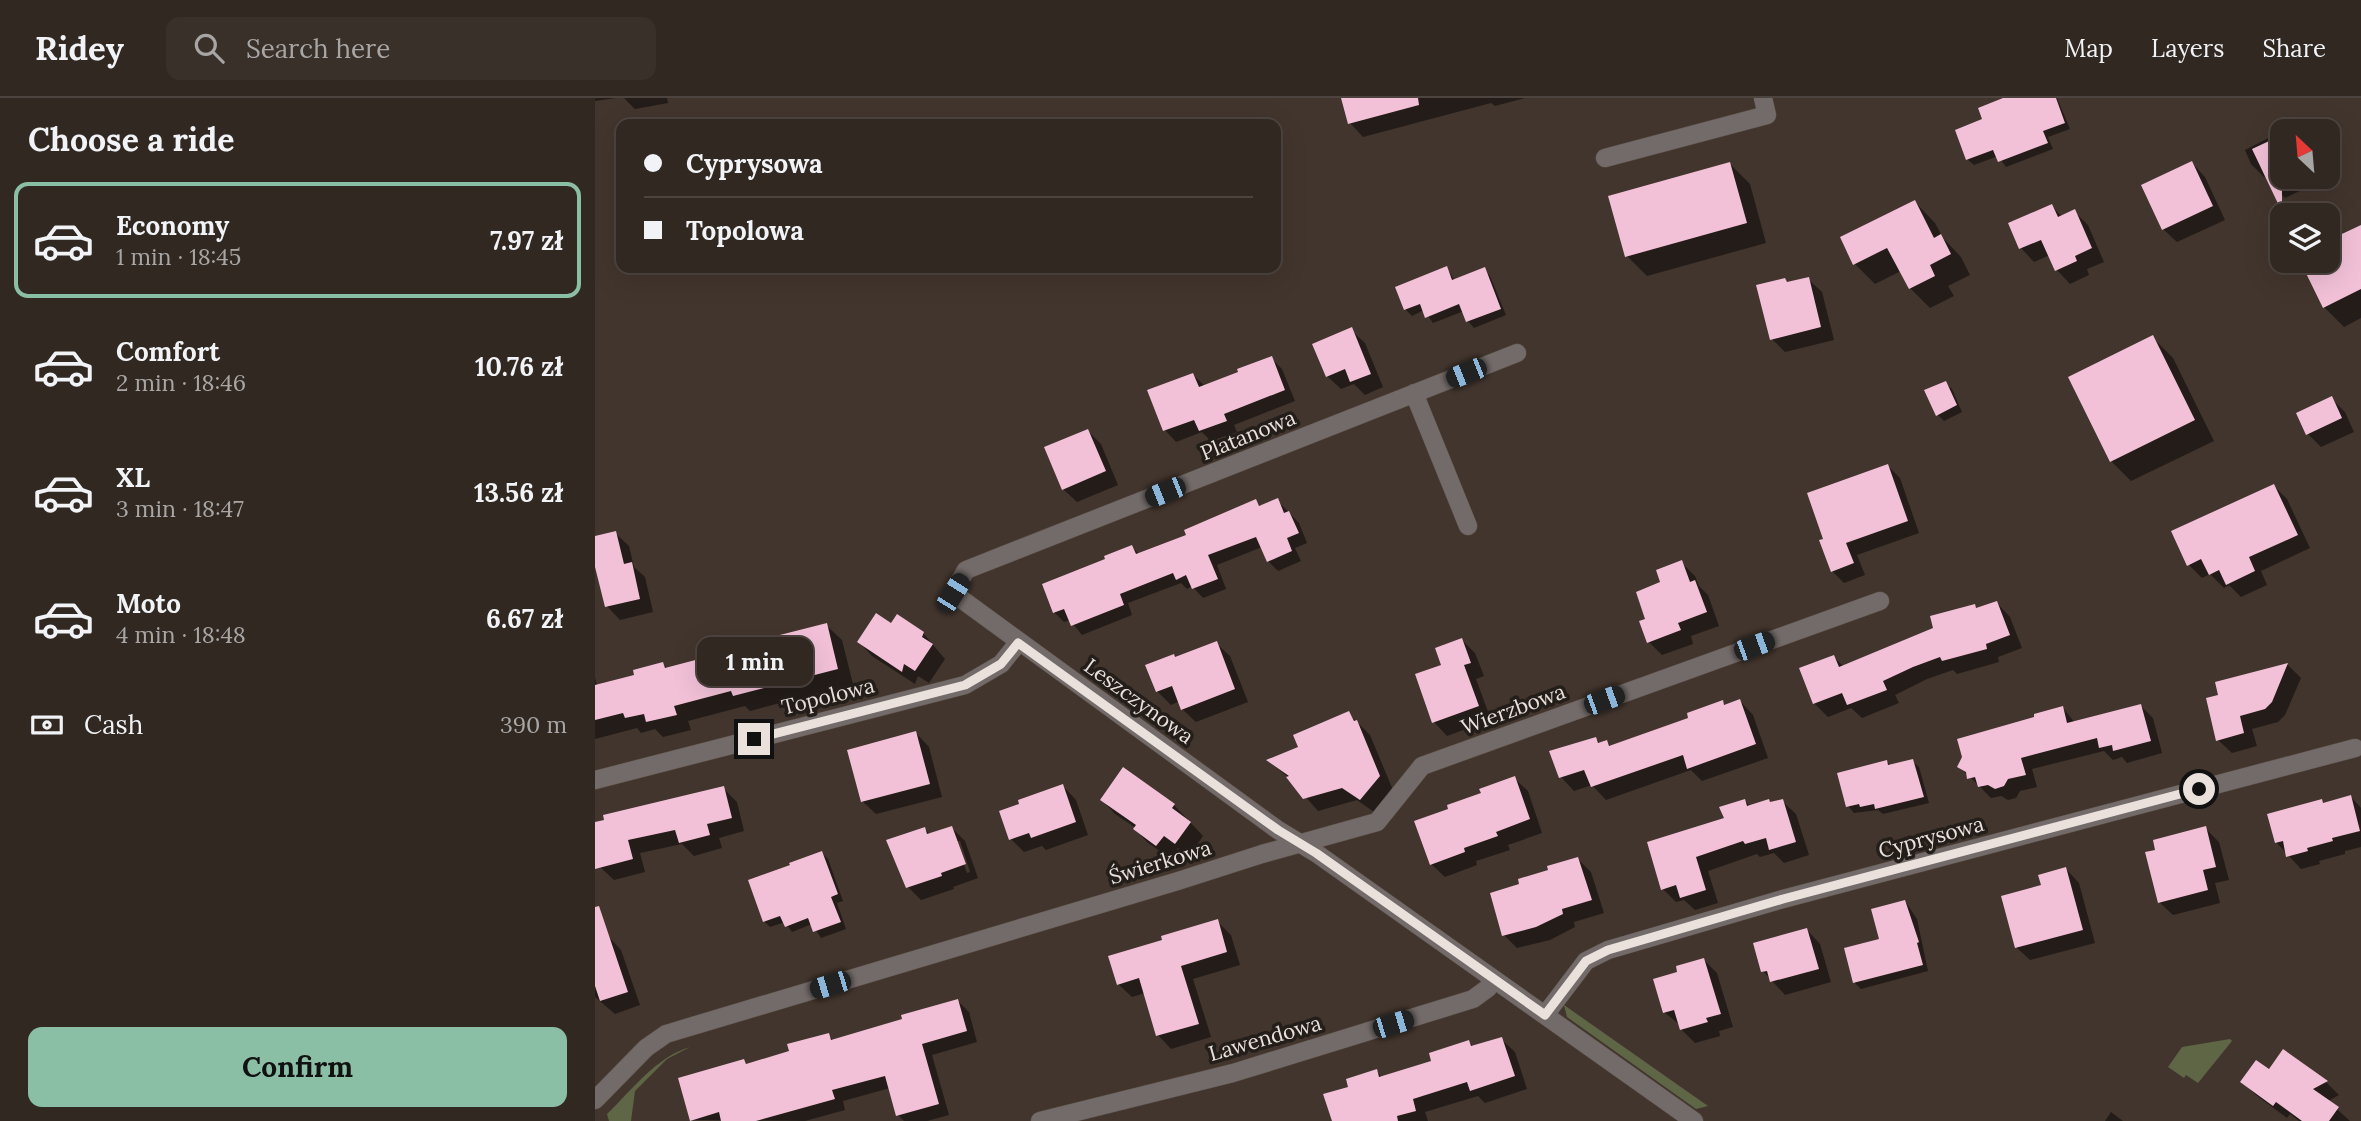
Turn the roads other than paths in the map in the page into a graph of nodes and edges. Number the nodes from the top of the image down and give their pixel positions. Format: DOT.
graph roads {
  1 [pos="1763,98"];
  2 [pos="1605,158"];
  3 [pos="1517,353"];
  4 [pos="1414,393"];
  5 [pos="1468,526"];
  6 [pos="953,593"];
  7 [pos="1879,601"];
  8 [pos="1018,643"];
  9 [pos="2355,748"];
  10 [pos="595,779"];
  11 [pos="1301,844"];
  12 [pos="1494,979"];
  13 [pos="1545,1015"];
  14 [pos="595,1100"];
  15 [pos="1040,1121"];
  16 [pos="1694,1121"];
  1 -- 2 [label="street"];
  3 -- 4 [label="street, Platanowa"];
  4 -- 5 [label="street"];
  4 -- 6 [label="street, Platanowa"];
  6 -- 8 [label="street, Leszczynowa"];
  7 -- 11 [label="street, Wierzbowa"];
  8 -- 10 [label="street, Topolowa"];
  8 -- 11 [label="street, Leszczynowa"];
  9 -- 13 [label="street, Cyprysowa"];
  11 -- 12 [label="street"];
  11 -- 14 [label="street, Świerkowa"];
  12 -- 13 [label="street"];
  12 -- 15 [label="street, Lawendowa"];
  13 -- 16 [label="street"];
}
